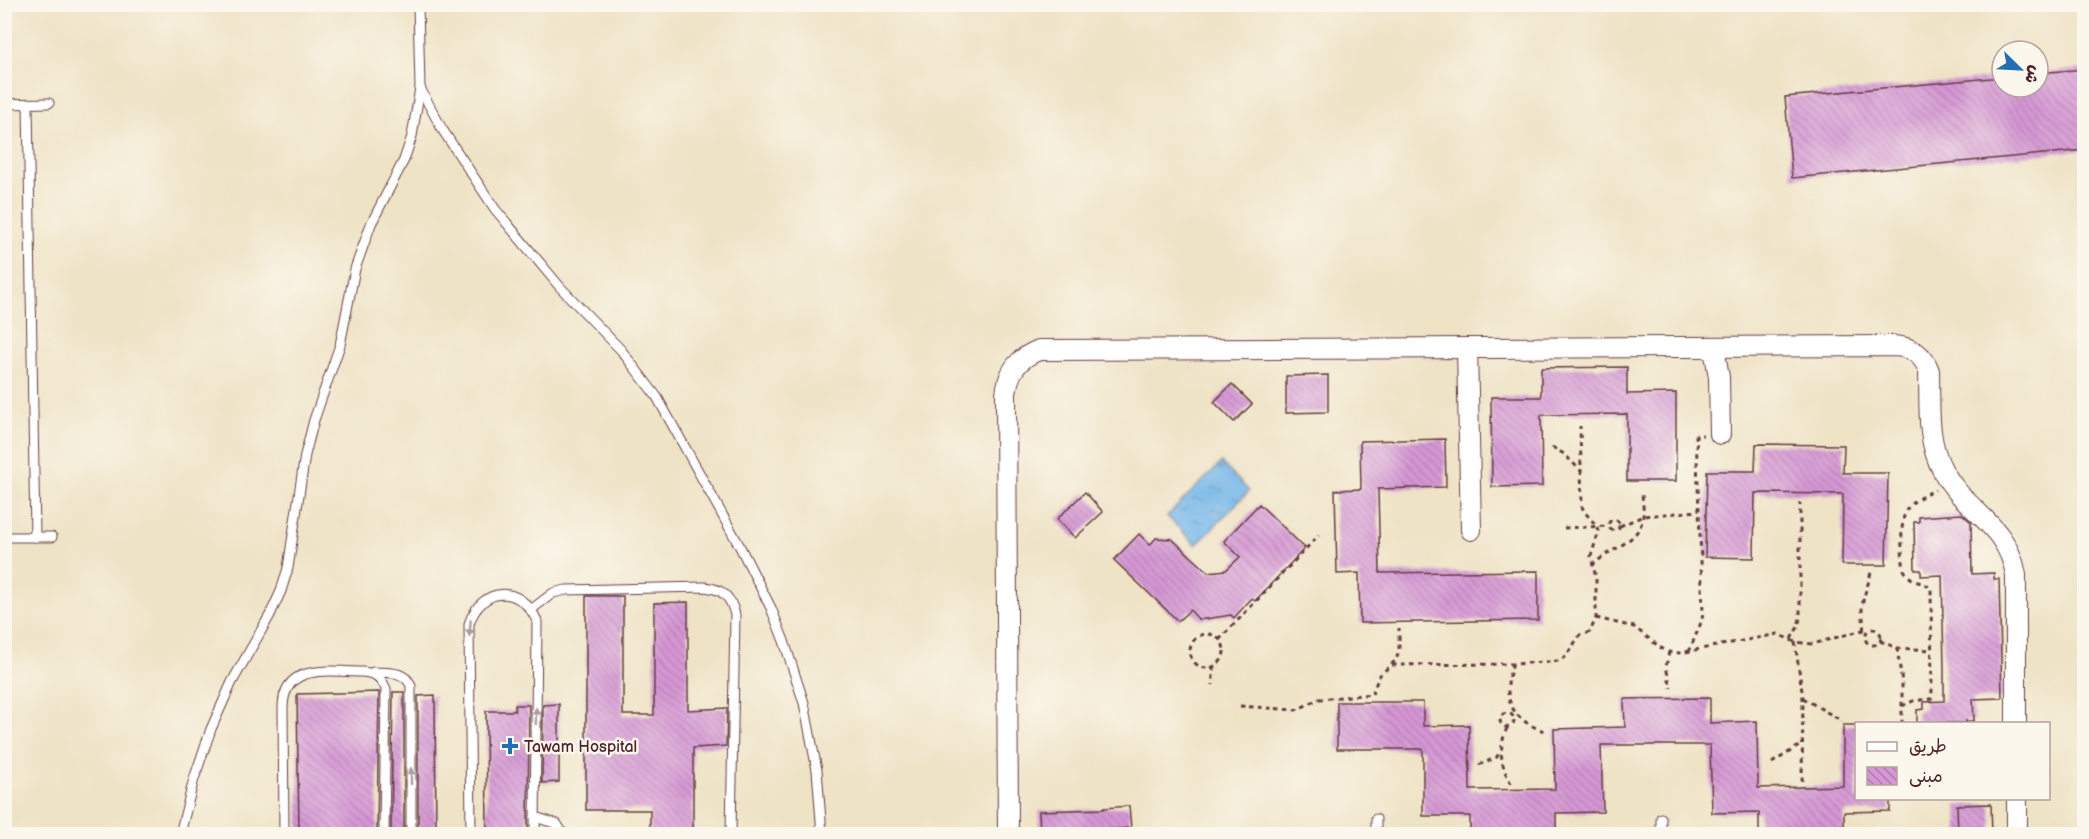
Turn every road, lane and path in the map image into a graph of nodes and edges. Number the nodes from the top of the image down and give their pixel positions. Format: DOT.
graph roads {
  1 [pos="418,4"];
  2 [pos="420,88"];
  3 [pos="49,103"];
  4 [pos="4,104"];
  5 [pos="28,104"];
  6 [pos="1708,347"];
  7 [pos="1467,348"];
  8 [pos="1580,426"];
  9 [pos="1720,434"];
  10 [pos="1552,447"];
  11 [pos="1582,472"];
  12 [pos="1950,483"];
  13 [pos="1642,491"];
  14 [pos="1800,503"];
  15 [pos="1699,511"];
  16 [pos="1643,516"];
  17 [pos="1608,526"];
  18 [pos="1620,526"];
  19 [pos="1598,527"];
  20 [pos="1564,528"];
  21 [pos="1471,530"];
  22 [pos="1320,535"];
  23 [pos="4,537"];
  24 [pos="35,537"];
  25 [pos="52,537"];
  26 [pos="1592,566"];
  27 [pos="1871,571"];
  28 [pos="532,609"];
  29 [pos="1596,618"];
  30 [pos="1399,628"];
  31 [pos="1863,630"];
  32 [pos="1866,634"];
  33 [pos="1791,639"];
  34 [pos="1219,640"];
  35 [pos="1880,641"];
  36 [pos="1796,642"];
  37 [pos="1897,648"];
  38 [pos="1931,650"];
  39 [pos="1689,651"];
  40 [pos="1669,652"];
  41 [pos="1513,664"];
  42 [pos="1392,665"];
  43 [pos="1213,666"];
  44 [pos="370,672"];
  45 [pos="1213,685"];
  46 [pos="1671,688"];
  47 [pos="1803,698"];
  48 [pos="1509,702"];
  49 [pos="1240,706"];
  50 [pos="1902,706"];
  51 [pos="1506,712"];
  52 [pos="1842,721"];
  53 [pos="1902,722"];
  54 [pos="2016,722"];
  55 [pos="1506,728"];
  56 [pos="1545,731"];
  57 [pos="1802,744"];
  58 [pos="1500,752"];
  59 [pos="1772,763"];
  60 [pos="1479,765"];
  61 [pos="1802,784"];
  62 [pos="1512,785"];
  63 [pos="2017,800"];
  64 [pos="535,817"];
  65 [pos="1661,818"];
  66 [pos="1376,819"];
  67 [pos="180,834"];
  68 [pos="284,834"];
  69 [pos="384,834"];
  70 [pos="411,834"];
  71 [pos="471,834"];
  72 [pos="535,834"];
  73 [pos="563,834"];
  74 [pos="731,834"];
  75 [pos="822,834"];
  76 [pos="1008,834"];
  77 [pos="1376,834"];
  78 [pos="1661,834"];
  79 [pos="2017,834"];
  1 -- 2 [label="lane"];
  2 -- 67 [label="lane"];
  2 -- 75 [label="lane"];
  3 -- 5 [label="lane"];
  4 -- 5 [label="lane"];
  5 -- 24 [label="lane"];
  6 -- 7 [label="street"];
  6 -- 9 [label="street"];
  6 -- 12 [label="street"];
  7 -- 21 [label="street"];
  7 -- 76 [label="street"];
  8 -- 11 [label="path"];
  9 -- 15 [label="path"];
  10 -- 11 [label="path"];
  11 -- 19 [label="path"];
  12 -- 38 [label="path"];
  12 -- 54 [label="street"];
  13 -- 16 [label="path"];
  14 -- 33 [label="path"];
  15 -- 16 [label="path"];
  15 -- 39 [label="path"];
  16 -- 18 [label="path"];
  16 -- 26 [label="path"];
  17 -- 18 [label="path"];
  17 -- 18 [label="path"];
  17 -- 19 [label="path"];
  19 -- 20 [label="path"];
  19 -- 26 [label="path"];
  22 -- 34 [label="path"];
  23 -- 24 [label="lane"];
  24 -- 25 [label="lane"];
  26 -- 29 [label="path"];
  27 -- 31 [label="path"];
  64 -- 28 [label="lane, one-way"];
  28 -- 71 [label="lane, one-way"];
  28 -- 74 [label="lane"];
  29 -- 40 [label="path"];
  29 -- 41 [label="path"];
  30 -- 42 [label="path"];
  31 -- 32 [label="path"];
  31 -- 36 [label="path"];
  32 -- 35 [label="path"];
  32 -- 35 [label="path"];
  33 -- 36 [label="path"];
  33 -- 39 [label="path"];
  34 -- 43 [label="path"];
  34 -- 43 [label="path"];
  35 -- 37 [label="path"];
  36 -- 47 [label="path"];
  37 -- 38 [label="path"];
  37 -- 50 [label="path"];
  38 -- 50 [label="path"];
  39 -- 40 [label="path"];
  40 -- 46 [label="path"];
  41 -- 42 [label="path"];
  41 -- 48 [label="path"];
  42 -- 49 [label="path"];
  43 -- 45 [label="path"];
  44 -- 68 [label="lane"];
  44 -- 69 [label="lane"];
  70 -- 44 [label="lane, one-way"];
  47 -- 52 [label="path"];
  47 -- 57 [label="path"];
  48 -- 51 [label="path"];
  48 -- 56 [label="path"];
  50 -- 53 [label="path"];
  51 -- 55 [label="path"];
  51 -- 55 [label="path"];
  55 -- 58 [label="path"];
  57 -- 59 [label="path"];
  57 -- 61 [label="path"];
  58 -- 60 [label="path"];
  58 -- 62 [label="path"];
  63 -- 79 [label="street"];
  64 -- 72 [label="lane"];
  64 -- 73 [label="lane"];
  65 -- 78 [label="lane"];
  66 -- 77 [label="lane"];
}
